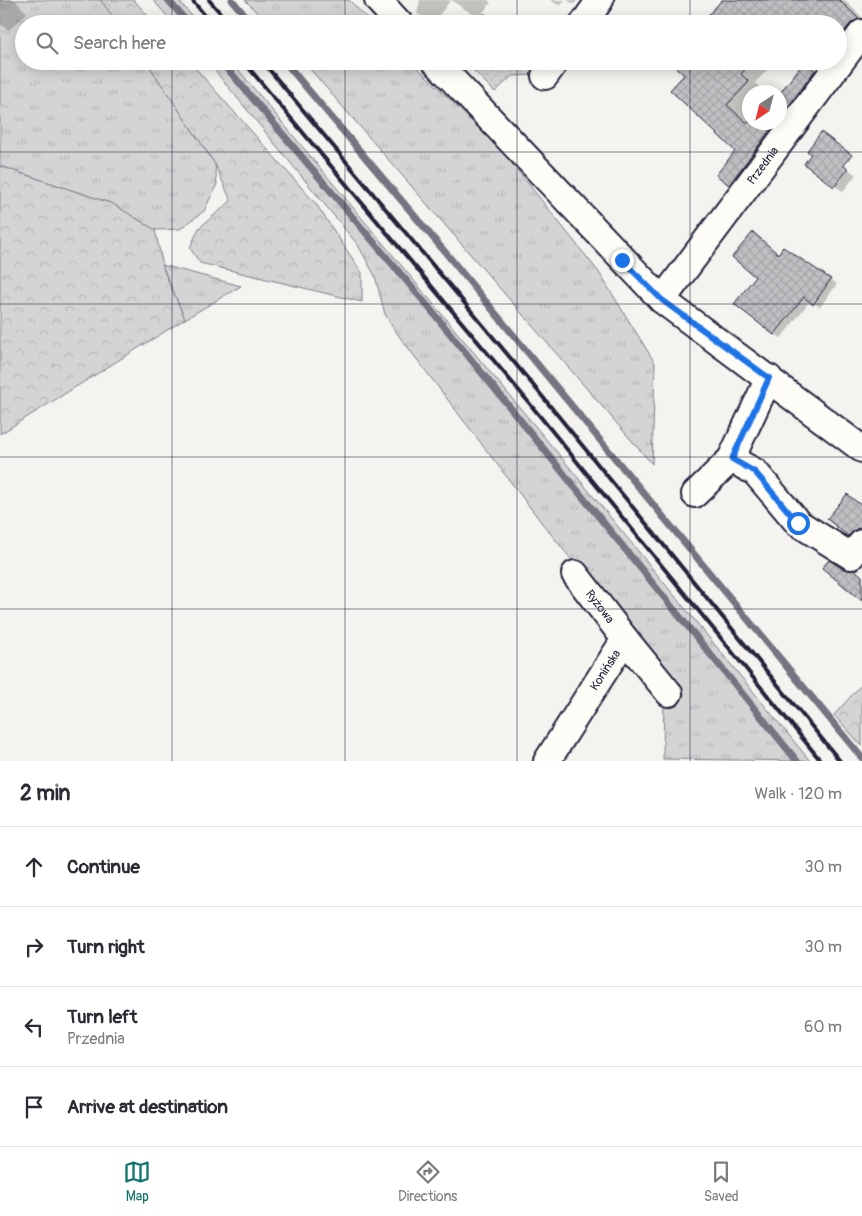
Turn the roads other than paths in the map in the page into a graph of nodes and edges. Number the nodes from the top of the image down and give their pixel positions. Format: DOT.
graph roads {
  1 [pos="378,0"];
  2 [pos="600,0"];
  3 [pos="392,15"];
  4 [pos="589,15"];
  5 [pos="862,33"];
  6 [pos="847,53"];
  7 [pos="444,70"];
  8 [pos="834,70"];
  9 [pos="662,300"];
  10 [pos="769,378"];
  11 [pos="862,449"];
  12 [pos="732,459"];
  13 [pos="695,494"];
  14 [pos="862,543"];
  15 [pos="575,574"];
  16 [pos="625,639"];
  17 [pos="669,693"];
  18 [pos="548,761"];
  1 -- 3 [label="street"];
  2 -- 4 [label="street"];
  5 -- 6 [label="street, Przednia"];
  7 -- 9 [label="street"];
  8 -- 9 [label="street, Przednia"];
  9 -- 10 [label="street"];
  10 -- 11 [label="street"];
  10 -- 12 [label="street"];
  12 -- 13 [label="street"];
  12 -- 14 [label="street"];
  15 -- 16 [label="street, Ryżowa"];
  16 -- 17 [label="street, Konińska"];
  16 -- 18 [label="street, Konińska"];
}
